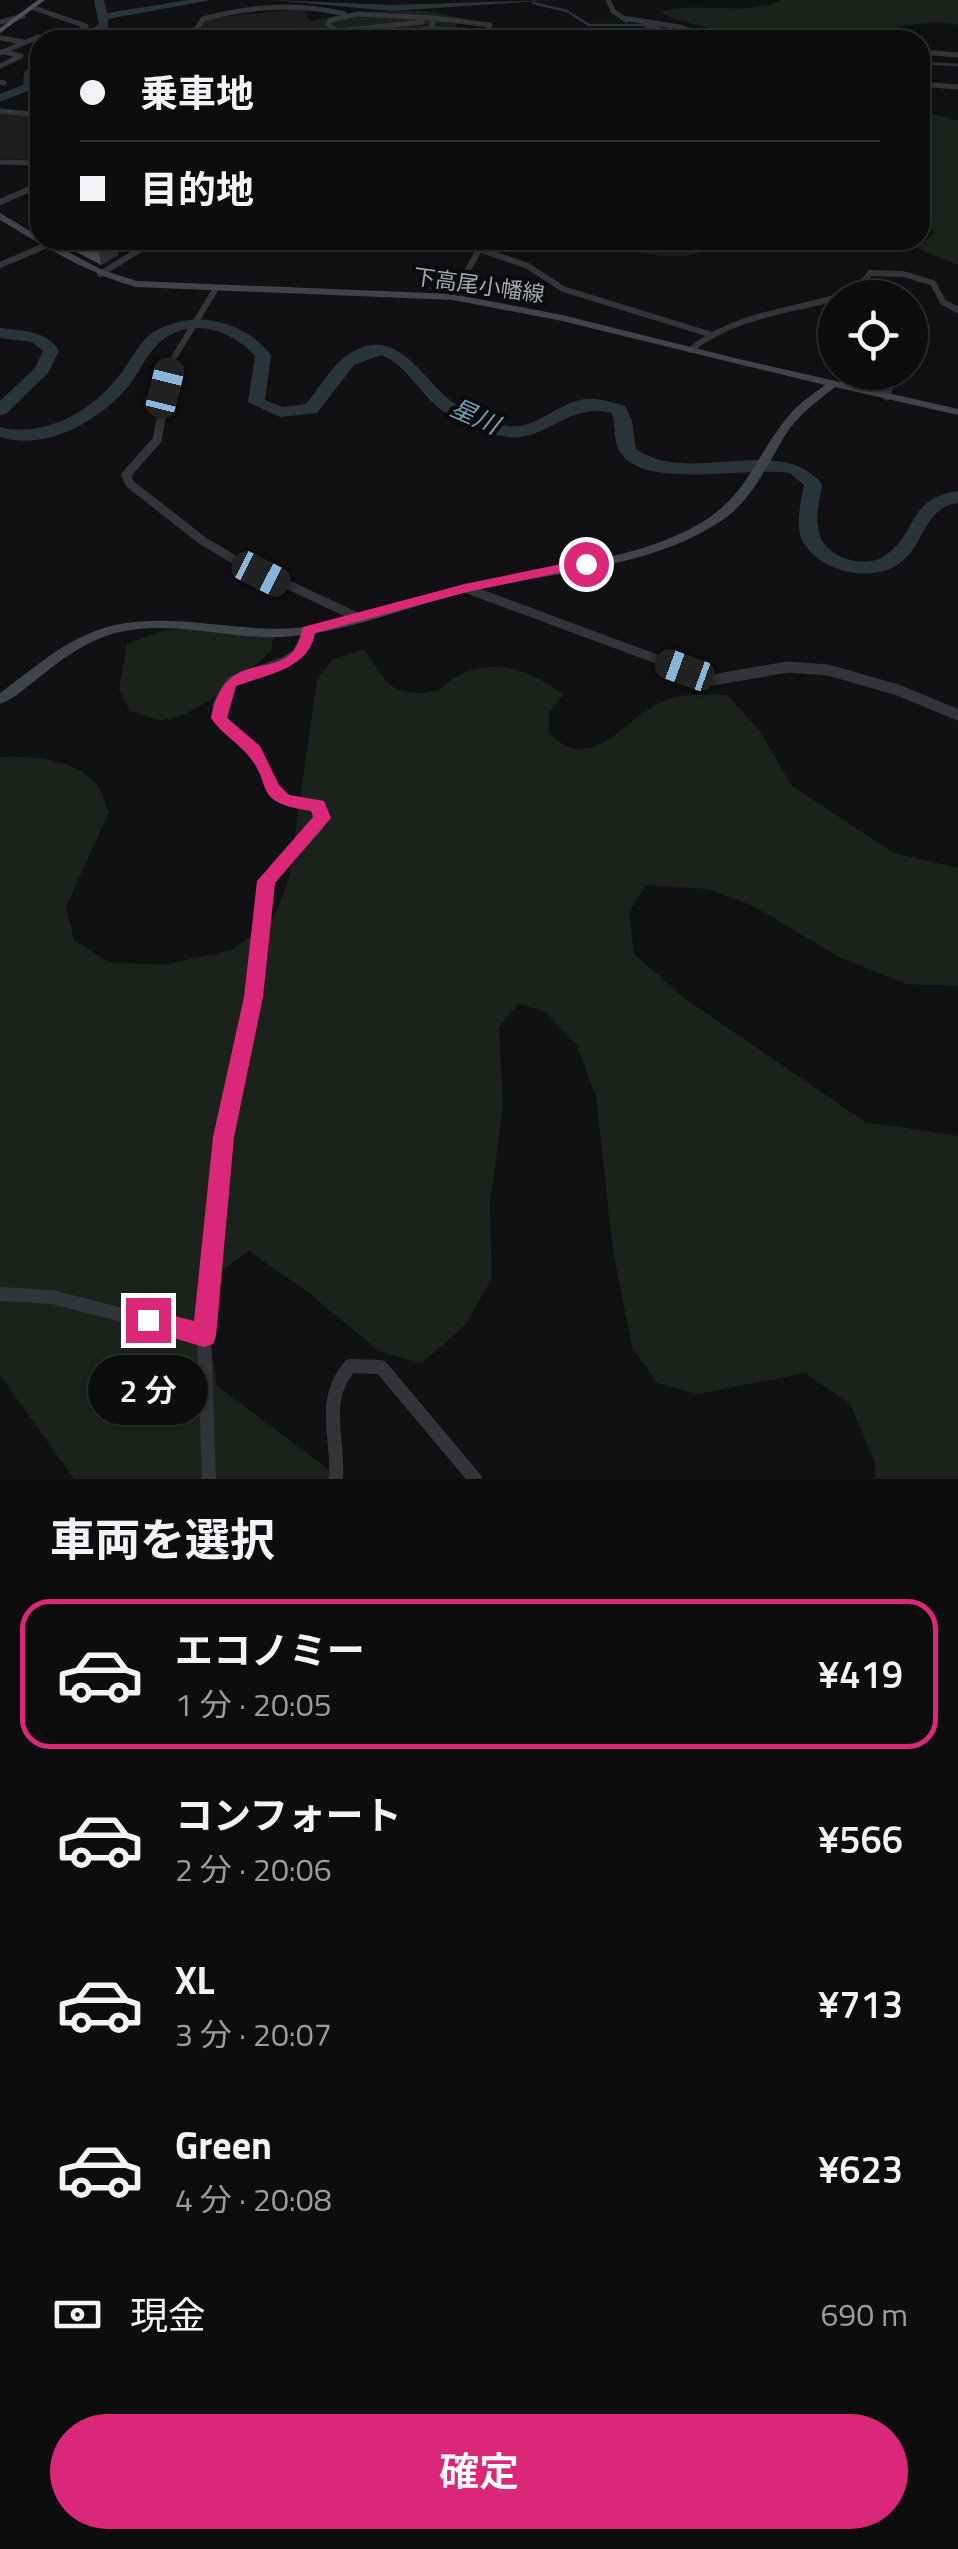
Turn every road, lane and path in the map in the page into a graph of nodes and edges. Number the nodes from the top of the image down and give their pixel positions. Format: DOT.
graph roads {
  1 [pos="42,0"];
  2 [pos="325,0"];
  3 [pos="608,0"];
  4 [pos="316,6"];
  5 [pos="34,8"];
  6 [pos="23,16"];
  7 [pos="347,16"];
  8 [pos="401,16"];
  9 [pos="623,18"];
  10 [pos="433,20"];
  11 [pos="0,22"];
  12 [pos="328,24"];
  13 [pos="82,30"];
  14 [pos="194,30"];
  15 [pos="337,30"];
  16 [pos="347,30"];
  17 [pos="432,30"];
  18 [pos="488,30"];
  19 [pos="657,30"];
  20 [pos="689,30"];
  21 [pos="1,37"];
  22 [pos="30,40"];
  23 [pos="25,42"];
  24 [pos="1,52"];
  25 [pos="930,53"];
  26 [pos="958,55"];
  27 [pos="0,66"];
  28 [pos="930,85"];
  29 [pos="958,88"];
  30 [pos="0,111"];
  31 [pos="28,114"];
  32 [pos="0,162"];
  33 [pos="30,163"];
  34 [pos="30,189"];
  35 [pos="0,202"];
  36 [pos="0,216"];
  37 [pos="30,235"];
  38 [pos="35,250"];
  39 [pos="56,250"];
  40 [pos="140,250"];
  41 [pos="479,250"];
  42 [pos="485,250"];
  43 [pos="0,265"];
  44 [pos="100,274"];
  45 [pos="864,280"];
  46 [pos="923,280"];
  47 [pos="928,282"];
  48 [pos="215,290"];
  49 [pos="453,297"];
  50 [pos="818,301"];
  51 [pos="958,310"];
  52 [pos="708,334"];
  53 [pos="690,350"];
  54 [pos="818,381"];
  55 [pos="824,390"];
  56 [pos="858,390"];
  57 [pos="887,390"];
  58 [pos="886,396"];
  59 [pos="958,412"];
  60 [pos="748,493"];
  61 [pos="465,588"];
  62 [pos="359,618"];
  63 [pos="308,630"];
  64 [pos="0,700"];
  65 [pos="958,715"];
  66 [pos="0,1294"];
  67 [pos="204,1336"];
  68 [pos="209,1479"];
  69 [pos="336,1479"];
  70 [pos="475,1479"];
  1 -- 5 [label="main road"];
  2 -- 4 [label="street"];
  3 -- 9 [label="street"];
  4 -- 7 [label="street"];
  4 -- 14 [label="street"];
  5 -- 6 [label="main road"];
  5 -- 13 [label="street"];
  6 -- 11 [label="street"];
  6 -- 21 [label="main road"];
  7 -- 8 [label="street"];
  7 -- 12 [label="street"];
  8 -- 10 [label="street"];
  8 -- 12 [label="street"];
  9 -- 19 [label="street"];
  9 -- 20 [label="street"];
  10 -- 16 [label="street"];
  10 -- 17 [label="street"];
  10 -- 18 [label="street"];
  12 -- 15 [label="street"];
  21 -- 23 [label="street"];
  22 -- 23 [label="street"];
  23 -- 24 [label="street"];
  24 -- 27 [label="street"];
  25 -- 26 [label="street"];
  28 -- 29 [label="street"];
  30 -- 31 [label="street"];
  32 -- 33 [label="street"];
  34 -- 35 [label="street"];
  36 -- 37 [label="main road, 下高尾小幡線"];
  38 -- 43 [label="street"];
  39 -- 44 [label="main road, 下高尾小幡線"];
  40 -- 44 [label="street"];
  41 -- 49 [label="street"];
  42 -- 52 [label="street"];
  44 -- 48 [label="main road, 下高尾小幡線"];
  45 -- 46 [label="street"];
  47 -- 51 [label="street"];
  48 -- 49 [label="main road, 下高尾小幡線"];
  48 -- 62 [label="street"];
  49 -- 53 [label="main road, 下高尾小幡線"];
  50 -- 52 [label="street"];
  52 -- 53 [label="street"];
  53 -- 54 [label="main road, 下高尾小幡線"];
  55 -- 60 [label="main road"];
  56 -- 58 [label="main road, 下高尾小幡線"];
  57 -- 58 [label="street"];
  58 -- 59 [label="main road, 下高尾小幡線"];
  60 -- 61 [label="street"];
  61 -- 62 [label="street"];
  61 -- 65 [label="street"];
  62 -- 63 [label="street"];
  63 -- 64 [label="street"];
  63 -- 67 [label="street"];
  66 -- 67 [label="street"];
  67 -- 68 [label="street"];
  69 -- 70 [label="street"];
}
